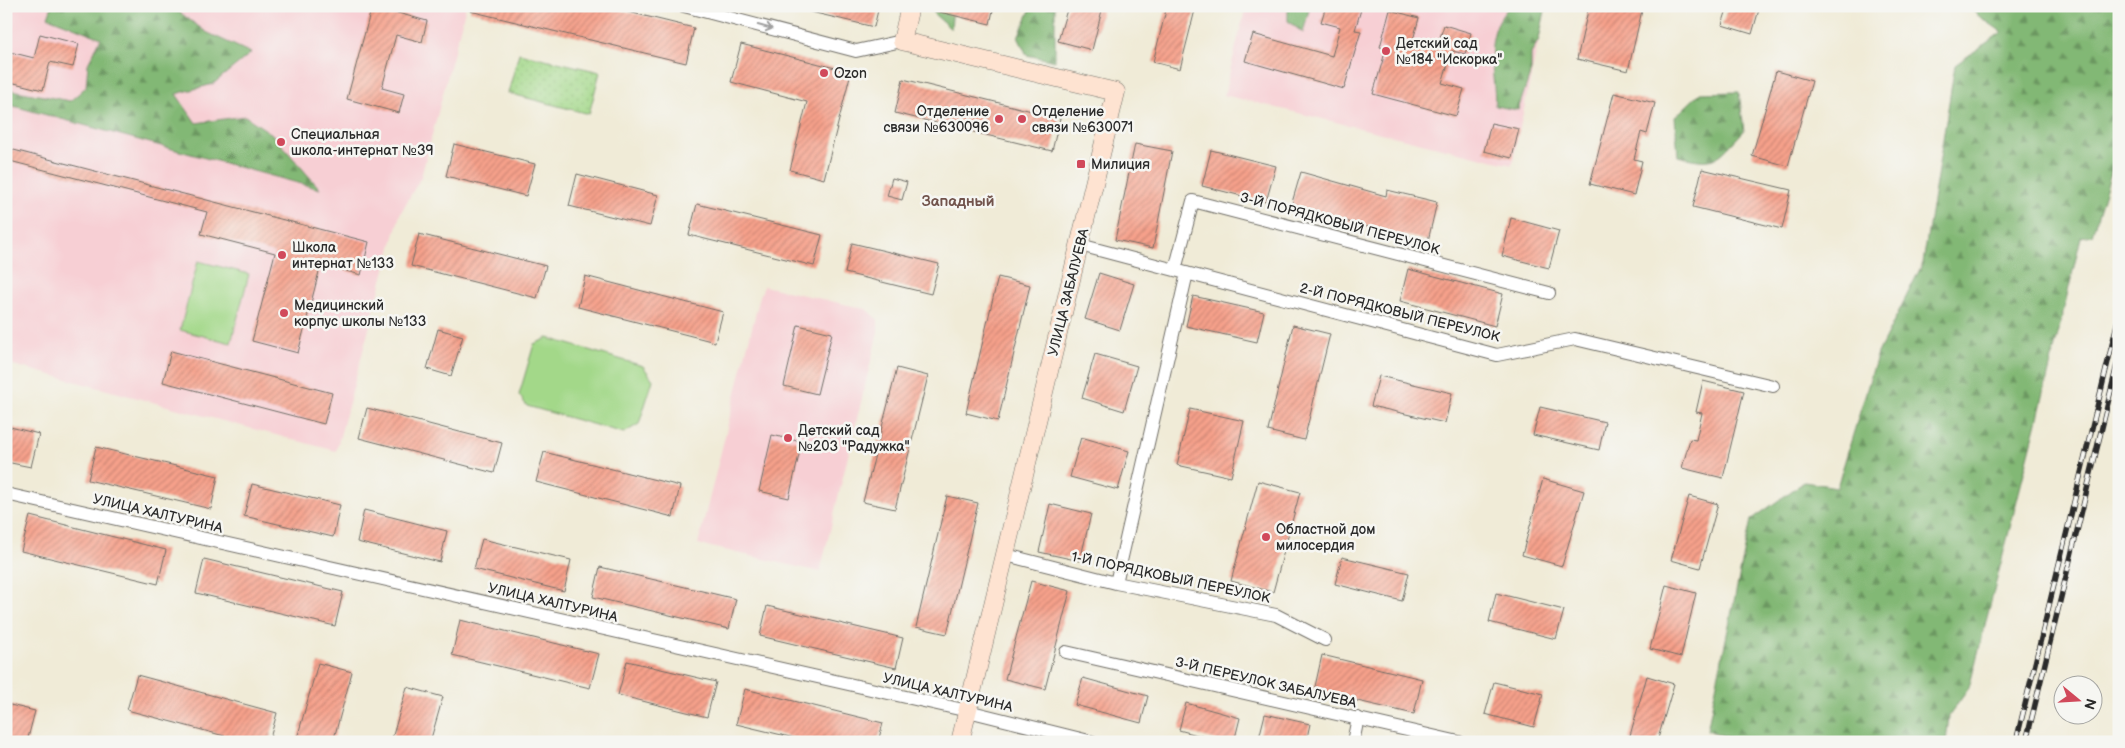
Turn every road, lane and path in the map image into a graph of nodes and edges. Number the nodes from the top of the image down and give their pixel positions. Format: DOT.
graph roads {
  1 [pos="684,6"];
  2 [pos="910,6"];
  3 [pos="902,41"];
  4 [pos="1080,245"];
  5 [pos="1181,271"];
  6 [pos="1549,293"];
  7 [pos="1773,386"];
  8 [pos="6,494"];
  9 [pos="1006,555"];
  10 [pos="1116,583"];
  11 [pos="1325,640"];
  12 [pos="1066,652"];
  13 [pos="968,711"];
  14 [pos="1358,718"];
  15 [pos="960,742"];
  16 [pos="1093,742"];
  17 [pos="1353,742"];
  18 [pos="1459,742"];
  1 -- 3 [label="street, one-way"];
  2 -- 3 [label="street"];
  3 -- 4 [label="street, УЛИЦА ЗАБАЛУЕВА"];
  4 -- 5 [label="street, 2-Й ПОРЯДКОВЫЙ ПЕРЕУЛОК"];
  4 -- 9 [label="street, УЛИЦА ЗАБАЛУЕВА"];
  5 -- 6 [label="street, 3-Й ПОРЯДКОВЫЙ ПЕРЕУЛОК"];
  5 -- 7 [label="street, 2-Й ПОРЯДКОВЫЙ ПЕРЕУЛОК"];
  5 -- 10 [label="street"];
  8 -- 13 [label="street, УЛИЦА ХАЛТУРИНА"];
  9 -- 10 [label="street, 1-Й ПОРЯДКОВЫЙ ПЕРЕУЛОК"];
  9 -- 13 [label="street, УЛИЦА ЗАБАЛУЕВА"];
  10 -- 11 [label="street, 1-Й ПОРЯДКОВЫЙ ПЕРЕУЛОК"];
  12 -- 14 [label="street, 3-Й ПЕРЕУЛОК ЗАБАЛУЕВА"];
  13 -- 15 [label="street, УЛИЦА ЗАБАЛУЕВА"];
  13 -- 16 [label="street, УЛИЦА ХАЛТУРИНА"];
  14 -- 17 [label="street"];
  14 -- 18 [label="street, 3-Й ПЕРЕУЛОК ЗАБАЛУЕВА"];
}
